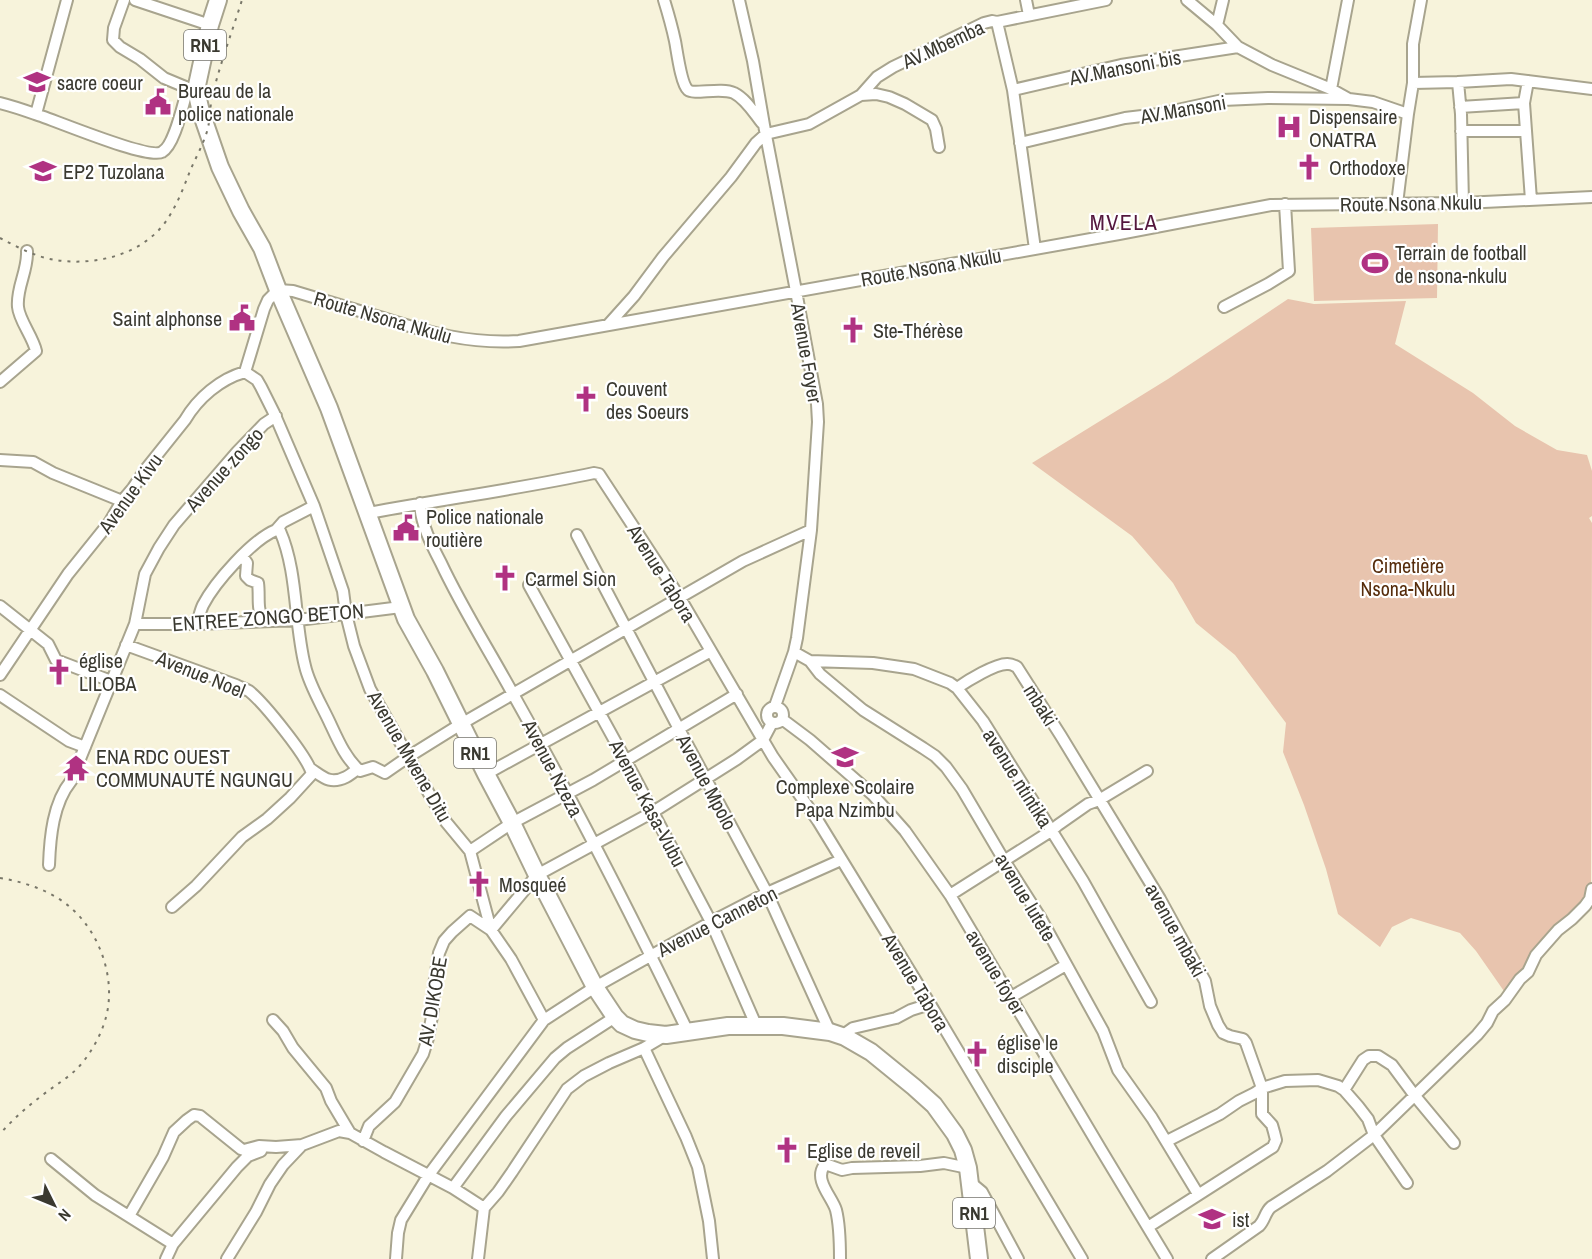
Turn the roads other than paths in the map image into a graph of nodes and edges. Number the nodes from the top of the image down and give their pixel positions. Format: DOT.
graph roads {
  1 [pos="67,0"];
  2 [pos="124,0"];
  3 [pos="135,0"];
  4 [pos="218,0"];
  5 [pos="664,0"];
  6 [pos="739,0"];
  7 [pos="1026,0"];
  8 [pos="1106,0"];
  9 [pos="1187,0"];
  10 [pos="1223,0"];
  11 [pos="1348,0"];
  12 [pos="1421,0"];
  13 [pos="1029,15"];
  14 [pos="997,22"];
  15 [pos="1217,24"];
  16 [pos="210,25"];
  17 [pos="1238,47"];
  18 [pos="1528,81"];
  19 [pos="1413,82"];
  20 [pos="1458,82"];
  21 [pos="192,89"];
  22 [pos="1331,89"];
  23 [pos="1592,89"];
  24 [pos="1013,90"];
  25 [pos="861,95"];
  26 [pos="1349,99"];
  27 [pos="0,103"];
  28 [pos="1524,103"];
  29 [pos="1460,108"];
  30 [pos="36,114"];
  31 [pos="1408,114"];
  32 [pos="765,130"];
  33 [pos="1461,131"];
  34 [pos="1525,131"];
  35 [pos="1020,143"];
  36 [pos="939,147"];
  37 [pos="1591,197"];
  38 [pos="1531,200"];
  39 [pos="1463,203"];
  40 [pos="1285,204"];
  41 [pos="1397,204"];
  42 [pos="1035,249"];
  43 [pos="27,251"];
  44 [pos="278,290"];
  45 [pos="796,291"];
  46 [pos="1224,307"];
  47 [pos="608,326"];
  48 [pos="245,372"];
  49 [pos="0,382"];
  50 [pos="276,416"];
  51 [pos="0,460"];
  52 [pos="122,501"];
  53 [pos="420,503"];
  54 [pos="314,506"];
  55 [pos="369,513"];
  56 [pos="811,530"];
  57 [pos="279,531"];
  58 [pos="577,535"];
  59 [pos="242,556"];
  60 [pos="529,585"];
  61 [pos="680,598"];
  62 [pos="0,606"];
  63 [pos="401,607"];
  64 [pos="346,614"];
  65 [pos="298,620"];
  66 [pos="264,621"];
  67 [pos="135,624"];
  68 [pos="197,624"];
  69 [pos="626,629"];
  70 [pos="30,630"];
  71 [pos="126,645"];
  72 [pos="711,651"];
  73 [pos="794,652"];
  74 [pos="572,661"];
  75 [pos="810,661"];
  76 [pos="0,675"];
  77 [pos="111,681"];
  78 [pos="654,683"];
  79 [pos="957,688"];
  80 [pos="0,694"];
  81 [pos="514,694"];
  82 [pos="737,694"];
  83 [pos="600,713"];
  84 [pos="777,721"];
  85 [pos="461,724"];
  86 [pos="679,729"];
  87 [pos="763,740"];
  88 [pos="541,745"];
  89 [pos="85,747"];
  90 [pos="408,757"];
  91 [pos="626,760"];
  92 [pos="357,768"];
  93 [pos="310,769"];
  94 [pos="1147,771"];
  95 [pos="486,774"];
  96 [pos="706,779"];
  97 [pos="567,794"];
  98 [pos="1099,800"];
  99 [pos="653,812"];
  100 [pos="512,823"];
  101 [pos="1051,831"];
  102 [pos="594,845"];
  103 [pos="470,851"];
  104 [pos="841,860"];
  105 [pos="1005,862"];
  106 [pos="49,865"];
  107 [pos="537,875"];
  108 [pos="1592,889"];
  109 [pos="767,893"];
  110 [pos="950,895"];
  111 [pos="172,907"];
  112 [pos="711,922"];
  113 [pos="491,930"];
  114 [pos="651,955"];
  115 [pos="1066,965"];
  116 [pos="595,987"];
  117 [pos="1011,997"];
  118 [pos="1151,1002"];
  119 [pos="930,1004"];
  120 [pos="615,1017"];
  121 [pos="273,1020"];
  122 [pos="544,1020"];
  123 [pos="756,1025"];
  124 [pos="688,1032"];
  125 [pos="666,1035"];
  126 [pos="838,1035"];
  127 [pos="644,1048"];
  128 [pos="1262,1088"];
  129 [pos="1344,1090"];
  130 [pos="1415,1096"];
  131 [pos="350,1133"];
  132 [pos="1374,1135"];
  133 [pos="363,1141"];
  134 [pos="1167,1141"];
  135 [pos="1454,1143"];
  136 [pos="302,1145"];
  137 [pos="276,1147"];
  138 [pos="51,1159"];
  139 [pos="969,1175"];
  140 [pos="428,1176"];
  141 [pos="1407,1184"];
  142 [pos="453,1188"];
  143 [pos="1198,1194"];
  144 [pos="484,1208"];
  145 [pos="129,1216"];
  146 [pos="1148,1227"];
  147 [pos="173,1244"];
  148 [pos="166,1259"];
  149 [pos="227,1259"];
  150 [pos="396,1259"];
  151 [pos="478,1259"];
  152 [pos="713,1259"];
  153 [pos="840,1259"];
  154 [pos="980,1259"];
  155 [pos="1018,1259"];
  156 [pos="1082,1259"];
  157 [pos="1167,1259"];
  158 [pos="1212,1259"];
  1 -- 30 [label="street"];
  2 -- 21 [label="street"];
  3 -- 16 [label="street"];
  4 -- 16 [label="highway, RN1"];
  5 -- 32 [label="street"];
  6 -- 32 [label="street, Avenue Foyer"];
  7 -- 13 [label="street"];
  8 -- 13 [label="street, AV.Mbemba"];
  9 -- 15 [label="street"];
  10 -- 15 [label="street"];
  11 -- 22 [label="street"];
  12 -- 19 [label="street"];
  13 -- 14 [label="street, AV.Mbemba"];
  14 -- 24 [label="street"];
  14 -- 25 [label="street, AV.Mbemba"];
  15 -- 17 [label="street"];
  16 -- 21 [label="highway, RN1"];
  17 -- 22 [label="street"];
  17 -- 24 [label="street, AV.Mansoni bis"];
  18 -- 20 [label="street"];
  18 -- 23 [label="street"];
  18 -- 28 [label="street"];
  19 -- 20 [label="street"];
  19 -- 31 [label="street"];
  20 -- 29 [label="street"];
  21 -- 30 [label="street"];
  21 -- 44 [label="highway, RN1"];
  22 -- 26 [label="street"];
  24 -- 35 [label="street"];
  25 -- 32 [label="street, AV.Mbemba"];
  25 -- 36 [label="street"];
  26 -- 31 [label="street"];
  26 -- 35 [label="street, AV.Mansoni"];
  27 -- 30 [label="street"];
  28 -- 29 [label="street"];
  28 -- 34 [label="street"];
  29 -- 33 [label="street"];
  31 -- 41 [label="street"];
  32 -- 45 [label="street, Avenue Foyer"];
  32 -- 47 [label="street"];
  33 -- 34 [label="street"];
  33 -- 39 [label="street"];
  34 -- 38 [label="street"];
  35 -- 42 [label="street"];
  37 -- 38 [label="street, Route Nsona Nkulu"];
  38 -- 39 [label="street, Route Nsona Nkulu"];
  39 -- 41 [label="street, Route Nsona Nkulu"];
  40 -- 41 [label="street, Route Nsona Nkulu"];
  40 -- 42 [label="street, Route Nsona Nkulu"];
  40 -- 46 [label="street"];
  42 -- 45 [label="street, Route Nsona Nkulu"];
  43 -- 49 [label="street"];
  44 -- 47 [label="street, Route Nsona Nkulu"];
  44 -- 48 [label="street"];
  44 -- 55 [label="highway, RN1"];
  45 -- 47 [label="street, Route Nsona Nkulu"];
  45 -- 56 [label="street, Avenue Foyer"];
  48 -- 50 [label="street, Avenue Mwene Ditu"];
  48 -- 52 [label="street, Avenue Kivu"];
  50 -- 54 [label="street, Avenue Mwene Ditu"];
  50 -- 67 [label="street, Avenue zongo"];
  51 -- 52 [label="street"];
  52 -- 70 [label="street, Avenue Kivu"];
  53 -- 55 [label="street"];
  53 -- 61 [label="street, Avenue Tabora"];
  53 -- 81 [label="street, Avenue Nzeza"];
  54 -- 57 [label="street"];
  54 -- 64 [label="street, Avenue Mwene Ditu"];
  55 -- 63 [label="highway, RN1"];
  56 -- 61 [label="street"];
  56 -- 73 [label="street, Avenue Foyer"];
  57 -- 59 [label="street"];
  57 -- 65 [label="street"];
  58 -- 69 [label="street, Avenue Mpolo"];
  59 -- 66 [label="street"];
  59 -- 68 [label="street"];
  60 -- 74 [label="street, Avenue Kasa-Vubu"];
  61 -- 69 [label="street"];
  61 -- 72 [label="street, Avenue Tabora"];
  62 -- 70 [label="street"];
  63 -- 64 [label="street, ENTREE ZONGO BETON"];
  63 -- 85 [label="highway, RN1"];
  64 -- 65 [label="street, ENTREE ZONGO BETON"];
  64 -- 90 [label="street, Avenue Mwene Ditu"];
  65 -- 66 [label="street, ENTREE ZONGO BETON"];
  65 -- 92 [label="street"];
  66 -- 68 [label="street, ENTREE ZONGO BETON"];
  67 -- 68 [label="street, ENTREE ZONGO BETON"];
  67 -- 71 [label="street, Avenue zongo"];
  69 -- 74 [label="street"];
  69 -- 78 [label="street, Avenue Mpolo"];
  70 -- 76 [label="street, Avenue Kivu"];
  70 -- 77 [label="street"];
  71 -- 77 [label="street, Avenue zongo"];
  71 -- 93 [label="street, Avenue Noel"];
  72 -- 78 [label="street"];
  72 -- 82 [label="street, Avenue Tabora"];
  73 -- 75 [label="street, avenue lutete"];
  73 -- 84 [label="street, Avenue Foyer"];
  74 -- 81 [label="street"];
  74 -- 83 [label="street, Avenue Kasa-Vubu"];
  75 -- 79 [label="street, avenue ntintika"];
  75 -- 105 [label="street, avenue lutete"];
  77 -- 89 [label="street, Avenue zongo"];
  78 -- 83 [label="street"];
  78 -- 86 [label="street, Avenue Mpolo"];
  79 -- 98 [label="street, mbaki"];
  79 -- 101 [label="street, avenue ntintika"];
  80 -- 89 [label="street"];
  81 -- 85 [label="street"];
  81 -- 88 [label="street, Avenue Nzeza"];
  82 -- 86 [label="street"];
  82 -- 87 [label="street, Avenue Tabora"];
  83 -- 88 [label="street"];
  83 -- 91 [label="street, Avenue Kasa-Vubu"];
  84 -- 87 [label="street"];
  84 -- 110 [label="street, avenue foyer"];
  85 -- 90 [label="street"];
  85 -- 95 [label="highway, RN1"];
  86 -- 91 [label="street"];
  86 -- 96 [label="street, Avenue Mpolo"];
  87 -- 96 [label="street"];
  87 -- 104 [label="street, Avenue Tabora"];
  88 -- 95 [label="street"];
  88 -- 97 [label="street, Avenue Nzeza"];
  89 -- 106 [label="street, Avenue zongo"];
  90 -- 92 [label="street"];
  90 -- 103 [label="street, Avenue Mwene Ditu"];
  91 -- 97 [label="street"];
  91 -- 99 [label="street, Avenue Kasa-Vubu"];
  92 -- 93 [label="street"];
  93 -- 111 [label="street"];
  94 -- 98 [label="street"];
  95 -- 100 [label="highway, RN1"];
  96 -- 99 [label="street"];
  96 -- 109 [label="street, Avenue Mpolo"];
  97 -- 100 [label="street"];
  97 -- 102 [label="street, Avenue Nzeza"];
  98 -- 101 [label="street"];
  98 -- 128 [label="street, avenue mbaki"];
  99 -- 102 [label="street"];
  99 -- 112 [label="street, Avenue Kasa-Vubu"];
  100 -- 103 [label="street"];
  100 -- 107 [label="highway, RN1"];
  101 -- 105 [label="street"];
  101 -- 118 [label="street, avenue ntintika"];
  102 -- 107 [label="street"];
  102 -- 114 [label="street, Avenue Nzeza"];
  103 -- 113 [label="street"];
  104 -- 109 [label="street, Avenue Canneton"];
  104 -- 119 [label="street, Avenue Tabora"];
  105 -- 110 [label="street"];
  105 -- 115 [label="street, avenue lutete"];
  107 -- 113 [label="street"];
  107 -- 116 [label="highway, RN1"];
  108 -- 130 [label="street"];
  109 -- 112 [label="street, Avenue Canneton"];
  109 -- 126 [label="street, Avenue Mpolo"];
  110 -- 117 [label="street, avenue foyer"];
  112 -- 114 [label="street, Avenue Canneton"];
  112 -- 123 [label="street, Avenue Kasa-Vubu"];
  113 -- 122 [label="street"];
  113 -- 133 [label="street, AV. DIKOBE"];
  114 -- 116 [label="street, Avenue Canneton"];
  114 -- 124 [label="street, Avenue Nzeza"];
  115 -- 117 [label="street"];
  115 -- 134 [label="street, avenue lutete"];
  116 -- 120 [label="highway, RN1"];
  116 -- 122 [label="street, Avenue Canneton"];
  117 -- 146 [label="street, avenue foyer"];
  119 -- 126 [label="street"];
  119 -- 156 [label="street, Avenue Tabora"];
  120 -- 125 [label="highway, RN1"];
  120 -- 142 [label="street"];
  121 -- 131 [label="street"];
  122 -- 140 [label="street"];
  123 -- 124 [label="highway, RN1"];
  123 -- 126 [label="highway, RN1"];
  124 -- 125 [label="highway, RN1"];
  125 -- 127 [label="street"];
  126 -- 139 [label="highway, RN1"];
  127 -- 144 [label="street"];
  127 -- 152 [label="street"];
  128 -- 129 [label="street"];
  128 -- 134 [label="street"];
  128 -- 143 [label="street, avenue mbaki"];
  129 -- 130 [label="street"];
  129 -- 132 [label="street"];
  130 -- 132 [label="street"];
  130 -- 135 [label="street"];
  131 -- 133 [label="street"];
  131 -- 136 [label="street"];
  132 -- 141 [label="street"];
  132 -- 158 [label="street"];
  133 -- 140 [label="street"];
  134 -- 143 [label="street, avenue lutete"];
  136 -- 137 [label="street"];
  136 -- 149 [label="street"];
  137 -- 145 [label="street"];
  137 -- 147 [label="street"];
  138 -- 145 [label="street"];
  139 -- 153 [label="street"];
  139 -- 154 [label="highway, RN1"];
  139 -- 155 [label="street"];
  140 -- 142 [label="street"];
  140 -- 150 [label="street"];
  142 -- 144 [label="street"];
  143 -- 146 [label="street"];
  144 -- 151 [label="street"];
  145 -- 147 [label="street"];
  146 -- 157 [label="street, avenue foyer"];
  147 -- 148 [label="street"];
}
